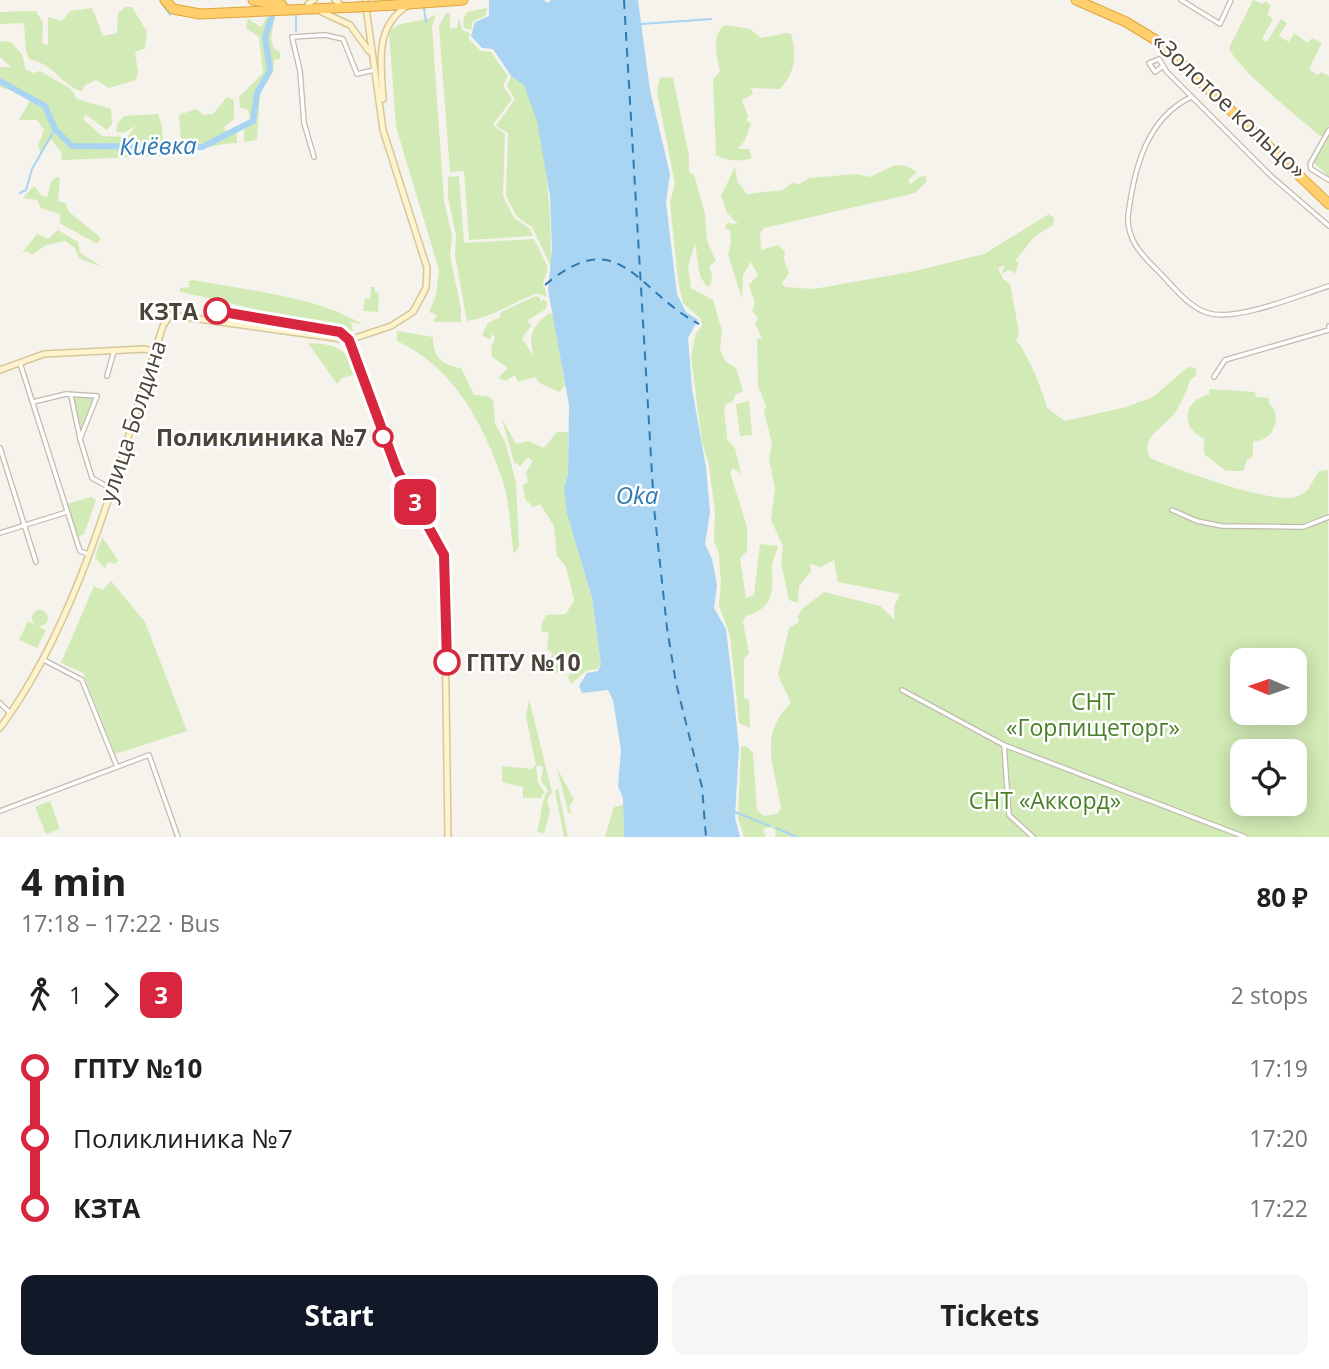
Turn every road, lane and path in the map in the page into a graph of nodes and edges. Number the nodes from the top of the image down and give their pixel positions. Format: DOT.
graph roads {
  1 [pos="165,0"];
  2 [pos="253,0"];
  3 [pos="383,0"];
  4 [pos="463,0"];
  5 [pos="1076,0"];
  6 [pos="1089,0"];
  7 [pos="1181,0"];
  8 [pos="1231,0"];
  9 [pos="337,1"];
  10 [pos="360,3"];
  11 [pos="310,4"];
  12 [pos="410,4"];
  13 [pos="373,59"];
  14 [pos="1163,66"];
  15 [pos="376,70"];
  16 [pos="1159,72"];
  17 [pos="1167,72"];
  18 [pos="1191,97"];
  19 [pos="382,116"];
  20 [pos="1329,130"];
  21 [pos="314,158"];
  22 [pos="1329,180"];
  23 [pos="1329,196"];
  24 [pos="1329,204"];
  25 [pos="1329,226"];
  26 [pos="1329,286"];
  27 [pos="1329,326"];
  28 [pos="349,340"];
  29 [pos="114,351"];
  30 [pos="155,352"];
  31 [pos="20,363"];
  32 [pos="0,370"];
  33 [pos="107,376"];
  34 [pos="1214,377"];
  35 [pos="71,396"];
  36 [pos="33,402"];
  37 [pos="80,439"];
  38 [pos="0,448"];
  39 [pos="110,488"];
  40 [pos="1172,510"];
  41 [pos="67,512"];
  42 [pos="1329,517"];
  43 [pos="23,526"];
  44 [pos="0,533"];
  45 [pos="88,554"];
  46 [pos="36,562"];
  47 [pos="44,660"];
  48 [pos="902,690"];
  49 [pos="0,703"];
  50 [pos="10,714"];
  51 [pos="0,728"];
  52 [pos="1004,745"];
  53 [pos="117,767"];
  54 [pos="0,811"];
  55 [pos="178,837"];
  56 [pos="448,837"];
  57 [pos="1033,837"];
  58 [pos="1245,837"];
  1 -- 11 [label="highway"];
  2 -- 11 [label="highway"];
  3 -- 10 [label="highway"];
  4 -- 12 [label="highway"];
  5 -- 24 [label="highway, «Золотое кольцо»"];
  6 -- 23 [label="highway, «Золотое кольцо»"];
  7 -- 8 [label="street"];
  9 -- 10 [label="highway"];
  9 -- 11 [label="highway"];
  10 -- 11 [label="highway"];
  10 -- 12 [label="highway, bridge"];
  10 -- 13 [label="main road"];
  11 -- 13 [label="main road"];
  12 -- 19 [label="main road"];
  13 -- 15 [label="main road, улица Болдина"];
  14 -- 16 [label="street"];
  14 -- 16 [label="street"];
  14 -- 17 [label="street"];
  15 -- 19 [label="main road, улица Болдина"];
  15 -- 21 [label="street"];
  16 -- 17 [label="street"];
  17 -- 18 [label="street"];
  18 -- 25 [label="street"];
  18 -- 26 [label="street"];
  19 -- 28 [label="main road, улица Болдина"];
  20 -- 22 [label="street"];
  27 -- 34 [label="street"];
  28 -- 30 [label="main road, улица Болдина"];
  28 -- 56 [label="main road"];
  29 -- 30 [label="main road"];
  29 -- 31 [label="main road"];
  29 -- 33 [label="street"];
  30 -- 39 [label="main road, улица Болдина"];
  31 -- 32 [label="main road"];
  31 -- 36 [label="street"];
  35 -- 36 [label="street"];
  35 -- 37 [label="street"];
  35 -- 37 [label="street"];
  36 -- 41 [label="street"];
  37 -- 39 [label="street"];
  38 -- 43 [label="street"];
  39 -- 45 [label="main road, улица Болдина"];
  40 -- 42 [label="street"];
  41 -- 43 [label="street"];
  41 -- 45 [label="street"];
  43 -- 44 [label="street"];
  43 -- 46 [label="street"];
  45 -- 47 [label="main road, улица Болдина"];
  47 -- 50 [label="main road, улица Болдина"];
  47 -- 53 [label="street"];
  48 -- 52 [label="street"];
  49 -- 50 [label="street"];
  50 -- 51 [label="main road, улица Болдина"];
  52 -- 57 [label="street"];
  52 -- 58 [label="street"];
  53 -- 54 [label="street"];
  53 -- 55 [label="street"];
}
